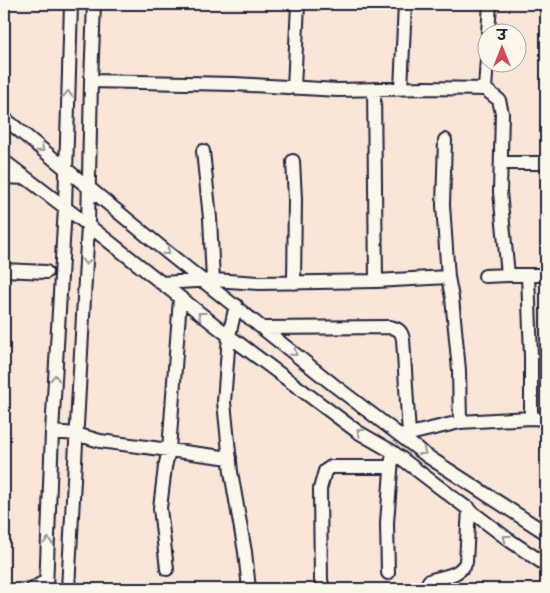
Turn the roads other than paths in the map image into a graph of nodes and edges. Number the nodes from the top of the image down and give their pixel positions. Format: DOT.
graph roads {
  1 [pos="71,4"];
  2 [pos="94,4"];
  3 [pos="298,4"];
  4 [pos="405,4"];
  5 [pos="490,4"];
  6 [pos="489,22"];
  7 [pos="486,72"];
  8 [pos="91,81"];
  9 [pos="294,88"];
  10 [pos="401,89"];
  11 [pos="484,89"];
  12 [pos="374,90"];
  13 [pos="4,118"];
  14 [pos="445,140"];
  15 [pos="203,151"];
  16 [pos="4,161"];
  17 [pos="293,161"];
  18 [pos="546,162"];
  19 [pos="502,163"];
  20 [pos="66,169"];
  21 [pos="4,177"];
  22 [pos="26,178"];
  23 [pos="89,188"];
  24 [pos="65,207"];
  25 [pos="88,225"];
  26 [pos="4,270"];
  27 [pos="46,272"];
  28 [pos="508,275"];
  29 [pos="528,275"];
  30 [pos="485,276"];
  31 [pos="546,276"];
  32 [pos="448,277"];
  33 [pos="209,281"];
  34 [pos="376,281"];
  35 [pos="161,283"];
  36 [pos="294,283"];
  37 [pos="180,299"];
  38 [pos="236,305"];
  39 [pos="263,328"];
  40 [pos="229,336"];
  41 [pos="531,418"];
  42 [pos="546,419"];
  43 [pos="460,422"];
  44 [pos="52,432"];
  45 [pos="76,434"];
  46 [pos="402,434"];
  47 [pos="169,450"];
  48 [pos="393,452"];
  49 [pos="230,458"];
  50 [pos="391,467"];
  51 [pos="469,508"];
  52 [pos="546,533"];
  53 [pos="546,565"];
  54 [pos="167,569"];
  55 [pos="388,573"];
  56 [pos="46,585"];
  57 [pos="32,589"];
  58 [pos="68,589"];
  59 [pos="249,589"];
  60 [pos="323,589"];
  61 [pos="425,589"];
  20 -- 1 [label="street, one-way"];
  2 -- 8 [label="street"];
  3 -- 9 [label="street"];
  4 -- 10 [label="street"];
  5 -- 6 [label="street"];
  7 -- 11 [label="street"];
  8 -- 9 [label="street"];
  8 -- 23 [label="street"];
  9 -- 12 [label="street"];
  10 -- 11 [label="street"];
  10 -- 12 [label="street"];
  11 -- 19 [label="street"];
  12 -- 34 [label="street"];
  13 -- 20 [label="street, one-way"];
  14 -- 32 [label="street"];
  15 -- 33 [label="street"];
  16 -- 22 [label="street"];
  17 -- 36 [label="street"];
  18 -- 19 [label="street"];
  19 -- 28 [label="street"];
  20 -- 23 [label="street"];
  20 -- 24 [label="street"];
  21 -- 22 [label="street"];
  22 -- 24 [label="street"];
  23 -- 25 [label="street"];
  23 -- 33 [label="street, one-way"];
  24 -- 25 [label="street"];
  44 -- 24 [label="street, one-way"];
  25 -- 35 [label="street"];
  25 -- 45 [label="street, one-way"];
  26 -- 27 [label="street"];
  28 -- 29 [label="street"];
  28 -- 30 [label="street"];
  29 -- 31 [label="street"];
  29 -- 41 [label="street"];
  32 -- 34 [label="street"];
  32 -- 43 [label="street"];
  33 -- 35 [label="street"];
  33 -- 36 [label="street"];
  33 -- 38 [label="street"];
  34 -- 36 [label="street"];
  35 -- 37 [label="street"];
  40 -- 37 [label="street, one-way"];
  37 -- 47 [label="street"];
  38 -- 39 [label="street"];
  38 -- 40 [label="street"];
  39 -- 46 [label="street, one-way"];
  39 -- 46 [label="street"];
  48 -- 40 [label="street, one-way"];
  40 -- 49 [label="street"];
  41 -- 42 [label="street"];
  41 -- 43 [label="street"];
  43 -- 46 [label="street"];
  44 -- 45 [label="street"];
  56 -- 44 [label="street, one-way"];
  45 -- 47 [label="street"];
  45 -- 58 [label="street"];
  46 -- 48 [label="street"];
  46 -- 52 [label="street, one-way"];
  47 -- 49 [label="street"];
  47 -- 54 [label="street"];
  48 -- 50 [label="street"];
  48 -- 51 [label="street"];
  49 -- 59 [label="street"];
  50 -- 55 [label="street"];
  50 -- 60 [label="street"];
  53 -- 51 [label="street, one-way"];
  51 -- 61 [label="street"];
  56 -- 57 [label="street"];
}
